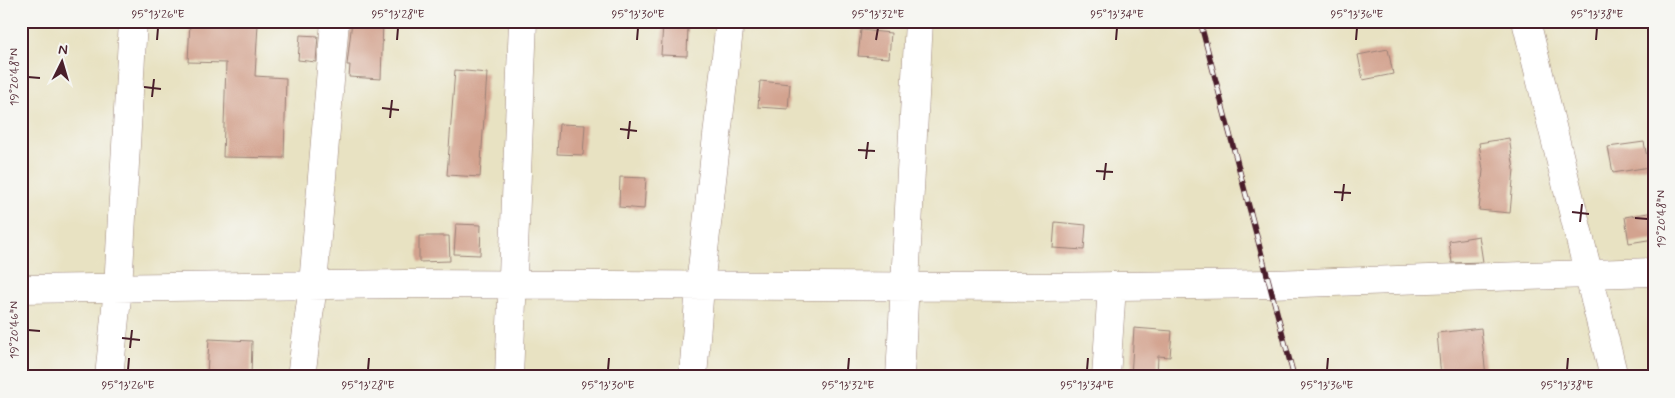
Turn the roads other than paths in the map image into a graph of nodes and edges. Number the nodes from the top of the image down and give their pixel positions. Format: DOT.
graph roads {
  1 [pos="133,21"];
  2 [pos="335,21"];
  3 [pos="523,21"];
  4 [pos="730,21"];
  5 [pos="919,21"];
  6 [pos="1526,21"];
  7 [pos="1654,272"];
  8 [pos="1590,274"];
  9 [pos="511,284"];
  10 [pos="313,285"];
  11 [pos="700,286"];
  12 [pos="1112,286"];
  13 [pos="903,287"];
  14 [pos="118,288"];
  15 [pos="21,289"];
  16 [pos="110,377"];
  17 [pos="301,377"];
  18 [pos="509,377"];
  19 [pos="694,377"];
  20 [pos="900,377"];
  21 [pos="1106,377"];
  22 [pos="1614,377"];
  1 -- 14 [label="street"];
  2 -- 10 [label="street"];
  3 -- 9 [label="street"];
  4 -- 11 [label="street"];
  5 -- 13 [label="street"];
  6 -- 8 [label="street"];
  7 -- 8 [label="street"];
  8 -- 12 [label="street"];
  8 -- 22 [label="street"];
  9 -- 10 [label="street"];
  9 -- 11 [label="street"];
  9 -- 18 [label="street"];
  10 -- 14 [label="street"];
  10 -- 17 [label="street"];
  11 -- 13 [label="street"];
  11 -- 19 [label="street"];
  12 -- 13 [label="street"];
  12 -- 21 [label="street"];
  13 -- 20 [label="street"];
  14 -- 15 [label="street"];
  14 -- 16 [label="street"];
}
